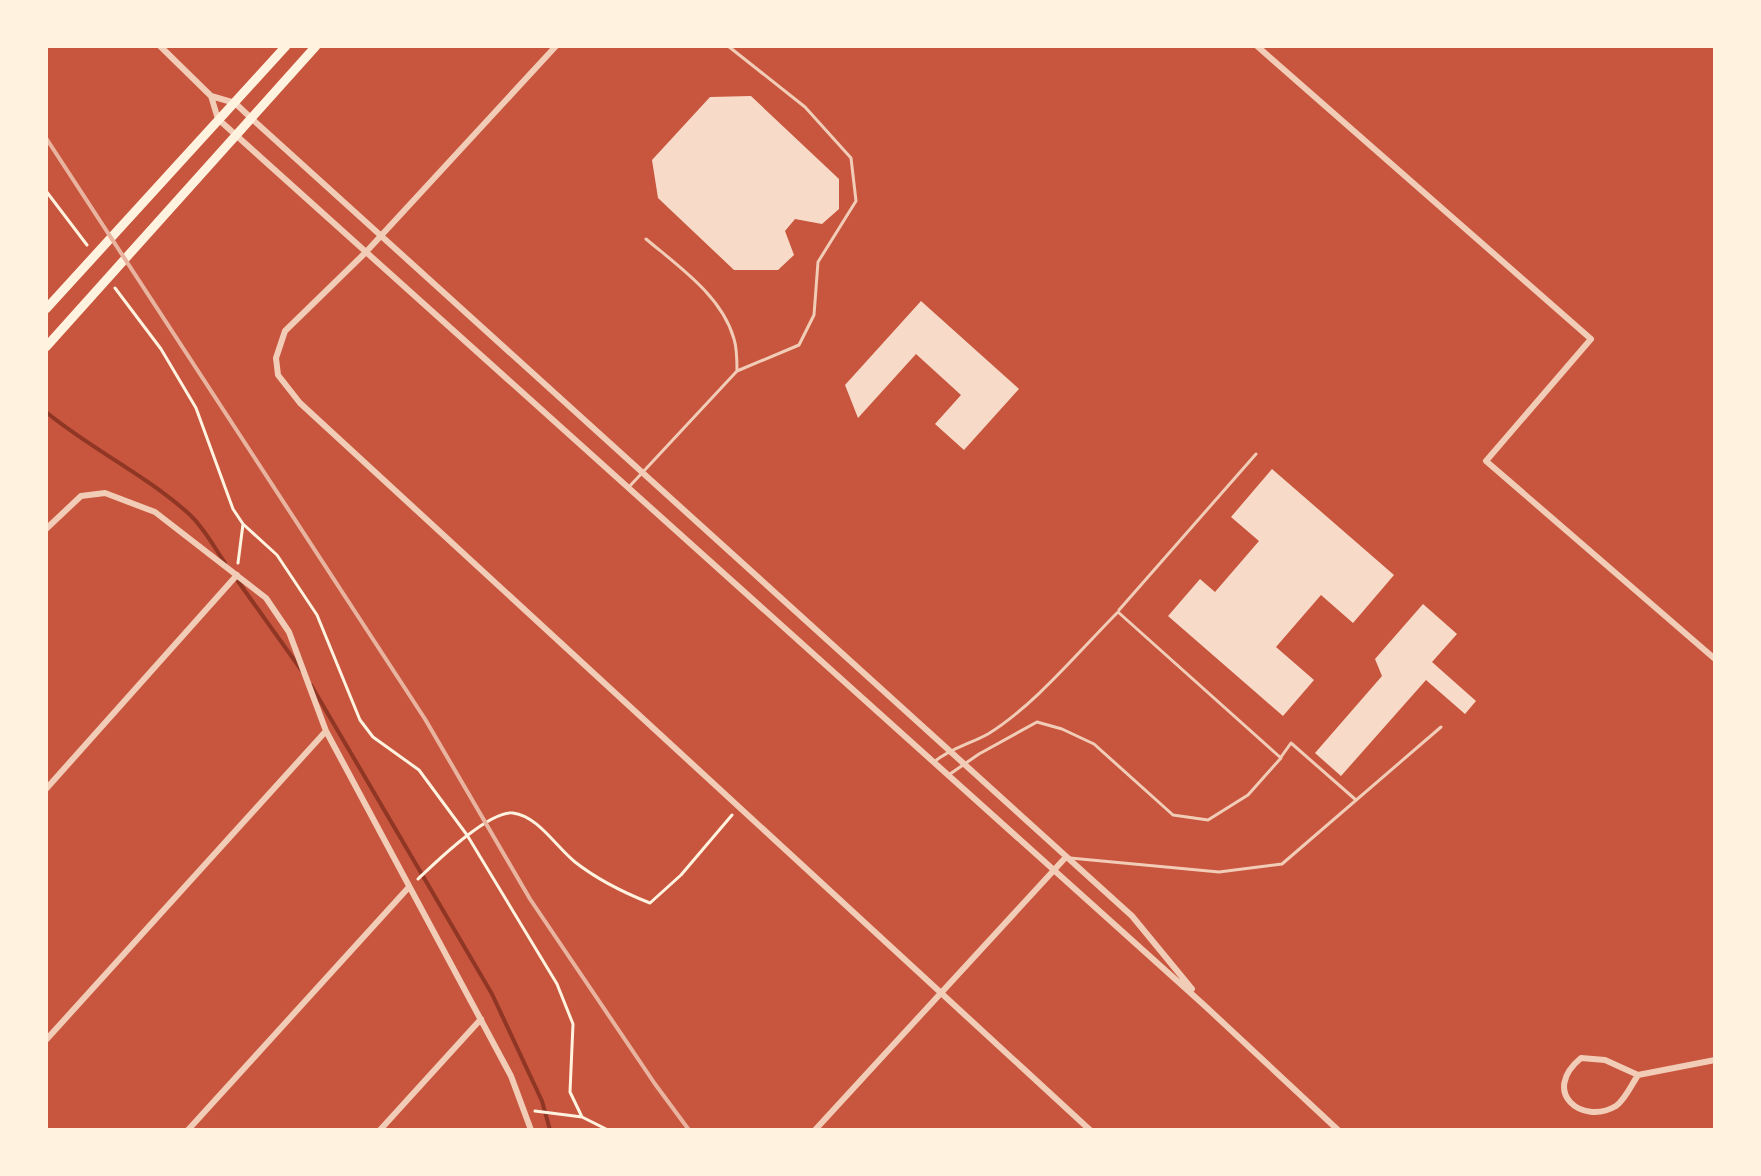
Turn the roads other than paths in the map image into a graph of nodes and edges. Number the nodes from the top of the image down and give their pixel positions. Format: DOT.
graph roads {
  1 [pos="160,46"];
  2 [pos="286,46"];
  3 [pos="316,46"];
  4 [pos="556,46"];
  5 [pos="728,46"];
  6 [pos="1257,46"];
  7 [pos="211,96"];
  8 [pos="235,103"];
  9 [pos="251,118"];
  10 [pos="218,119"];
  11 [pos="237,136"];
  12 [pos="382,235"];
  13 [pos="646,239"];
  14 [pos="366,252"];
  15 [pos="46,309"];
  16 [pos="46,347"];
  17 [pos="737,371"];
  18 [pos="1256,454"];
  19 [pos="642,473"];
  20 [pos="628,488"];
  21 [pos="46,529"];
  22 [pos="237,575"];
  23 [pos="1118,612"];
  24 [pos="1715,659"];
  25 [pos="1441,727"];
  26 [pos="326,731"];
  27 [pos="947,751"];
  28 [pos="1281,758"];
  29 [pos="932,763"];
  30 [pos="963,765"];
  31 [pos="947,776"];
  32 [pos="46,789"];
  33 [pos="1356,800"];
  34 [pos="1066,857"];
  35 [pos="1053,870"];
  36 [pos="409,887"];
  37 [pos="941,991"];
  38 [pos="1204,1005"];
  39 [pos="481,1019"];
  40 [pos="46,1040"];
  41 [pos="1715,1060"];
  42 [pos="1638,1075"];
  43 [pos="188,1130"];
  44 [pos="380,1130"];
  45 [pos="531,1130"];
  46 [pos="815,1130"];
  47 [pos="1090,1130"];
  48 [pos="1338,1130"];
  1 -- 7 [label="street"];
  2 -- 8 [label="main road"];
  3 -- 9 [label="main road"];
  4 -- 12 [label="street"];
  5 -- 17 [label="lane"];
  6 -- 24 [label="street"];
  7 -- 8 [label="street"];
  7 -- 10 [label="street"];
  8 -- 9 [label="street"];
  8 -- 10 [label="main road"];
  9 -- 11 [label="main road"];
  9 -- 12 [label="street"];
  10 -- 11 [label="street"];
  10 -- 15 [label="main road"];
  11 -- 14 [label="street"];
  11 -- 16 [label="main road"];
  12 -- 14 [label="street"];
  12 -- 19 [label="street"];
  13 -- 17 [label="lane"];
  14 -- 20 [label="street"];
  14 -- 37 [label="street"];
  17 -- 19 [label="lane"];
  18 -- 23 [label="lane"];
  19 -- 20 [label="lane"];
  19 -- 27 [label="street"];
  20 -- 29 [label="street"];
  21 -- 22 [label="street"];
  22 -- 26 [label="street"];
  22 -- 32 [label="street"];
  23 -- 27 [label="lane"];
  23 -- 28 [label="lane"];
  25 -- 33 [label="lane"];
  26 -- 36 [label="street"];
  26 -- 40 [label="street"];
  27 -- 29 [label="lane"];
  27 -- 30 [label="street"];
  28 -- 30 [label="lane"];
  28 -- 33 [label="lane"];
  29 -- 31 [label="street"];
  30 -- 31 [label="lane"];
  30 -- 34 [label="street"];
  31 -- 35 [label="street"];
  33 -- 34 [label="lane"];
  34 -- 35 [label="street"];
  34 -- 38 [label="street"];
  35 -- 37 [label="street"];
  35 -- 38 [label="street"];
  36 -- 39 [label="street"];
  36 -- 43 [label="street"];
  37 -- 46 [label="street"];
  37 -- 47 [label="street"];
  38 -- 48 [label="street"];
  39 -- 44 [label="street"];
  39 -- 45 [label="street"];
  41 -- 42 [label="street"];
  42 -- 42 [label="street"];
}
